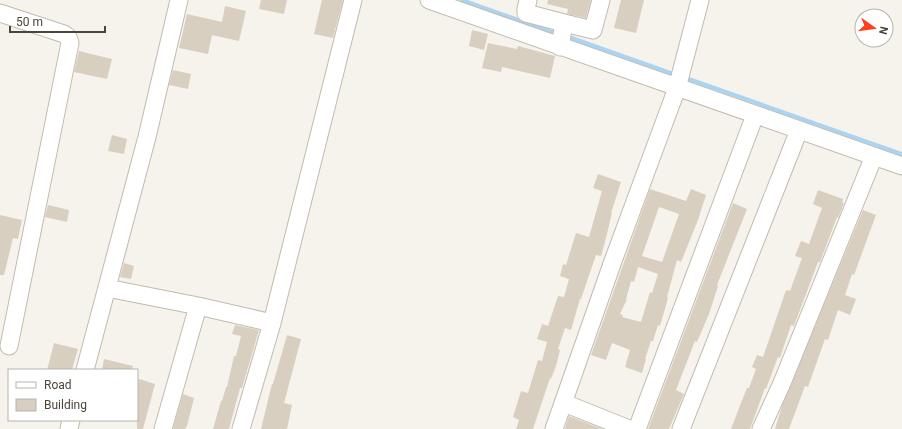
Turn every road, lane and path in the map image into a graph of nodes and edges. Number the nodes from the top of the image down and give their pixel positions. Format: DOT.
graph roads {
  1 [pos="179,0"];
  2 [pos="353,0"];
  3 [pos="429,0"];
  4 [pos="528,0"];
  5 [pos="601,0"];
  6 [pos="700,0"];
  7 [pos="0,13"];
  8 [pos="562,35"];
  9 [pos="678,88"];
  10 [pos="755,115"];
  11 [pos="799,130"];
  12 [pos="874,156"];
  13 [pos="902,166"];
  14 [pos="106,288"];
  15 [pos="198,306"];
  16 [pos="272,323"];
  17 [pos="9,346"];
  18 [pos="85,369"];
  19 [pos="564,403"];
  20 [pos="163,429"];
  21 [pos="241,429"];
  22 [pos="554,429"];
  23 [pos="629,429"];
  24 [pos="637,429"];
  25 [pos="681,429"];
  26 [pos="762,429"];
  1 -- 14 [label="street"];
  2 -- 16 [label="street"];
  3 -- 8 [label="street"];
  4 -- 8 [label="street"];
  5 -- 8 [label="street"];
  6 -- 9 [label="street"];
  7 -- 17 [label="street"];
  8 -- 9 [label="street"];
  9 -- 10 [label="street"];
  9 -- 19 [label="street"];
  10 -- 11 [label="street"];
  10 -- 24 [label="street"];
  11 -- 12 [label="street"];
  11 -- 25 [label="street"];
  12 -- 13 [label="street"];
  12 -- 26 [label="street"];
  14 -- 15 [label="street"];
  14 -- 18 [label="street"];
  15 -- 16 [label="street"];
  15 -- 20 [label="street"];
  16 -- 21 [label="street"];
  19 -- 22 [label="street"];
  19 -- 23 [label="street"];
}
